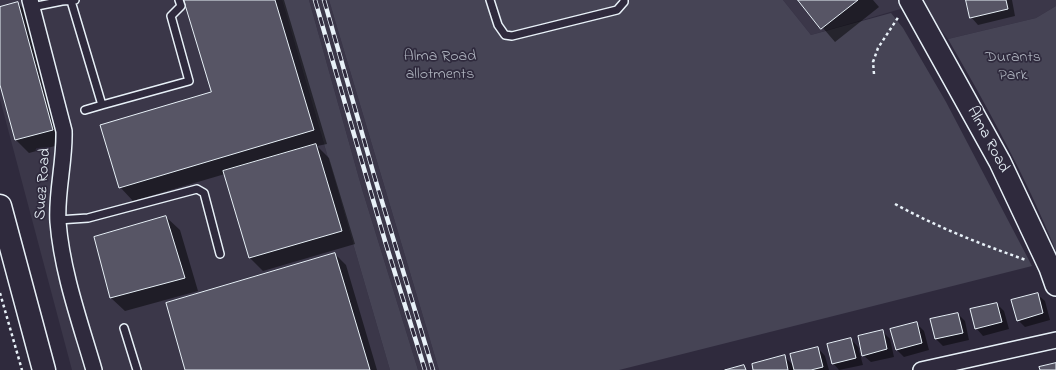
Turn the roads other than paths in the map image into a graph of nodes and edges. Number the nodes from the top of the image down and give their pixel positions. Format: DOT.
graph roads {
  1 [pos="62,0"];
  2 [pos="179,0"];
  3 [pos="490,0"];
  4 [pos="624,0"];
  5 [pos="73,1"];
  6 [pos="911,1"];
  7 [pos="31,4"];
  8 [pos="102,105"];
  9 [pos="85,110"];
  10 [pos="0,206"];
  11 [pos="58,220"];
  12 [pos="220,254"];
  13 [pos="1056,285"];
  14 [pos="124,328"];
  15 [pos="1056,340"];
  16 [pos="44,370"];
  17 [pos="94,370"];
  18 [pos="137,370"];
  19 [pos="921,370"];
  1 -- 5 [label="lane"];
  1 -- 7 [label="lane"];
  2 -- 8 [label="lane"];
  3 -- 4 [label="lane"];
  5 -- 8 [label="lane"];
  6 -- 13 [label="street, Alma Road"];
  7 -- 11 [label="street, Suez Road"];
  8 -- 9 [label="lane"];
  10 -- 16 [label="main road"];
  11 -- 12 [label="lane"];
  11 -- 17 [label="street, Suez Road"];
  14 -- 18 [label="lane"];
  15 -- 19 [label="street"];
}
